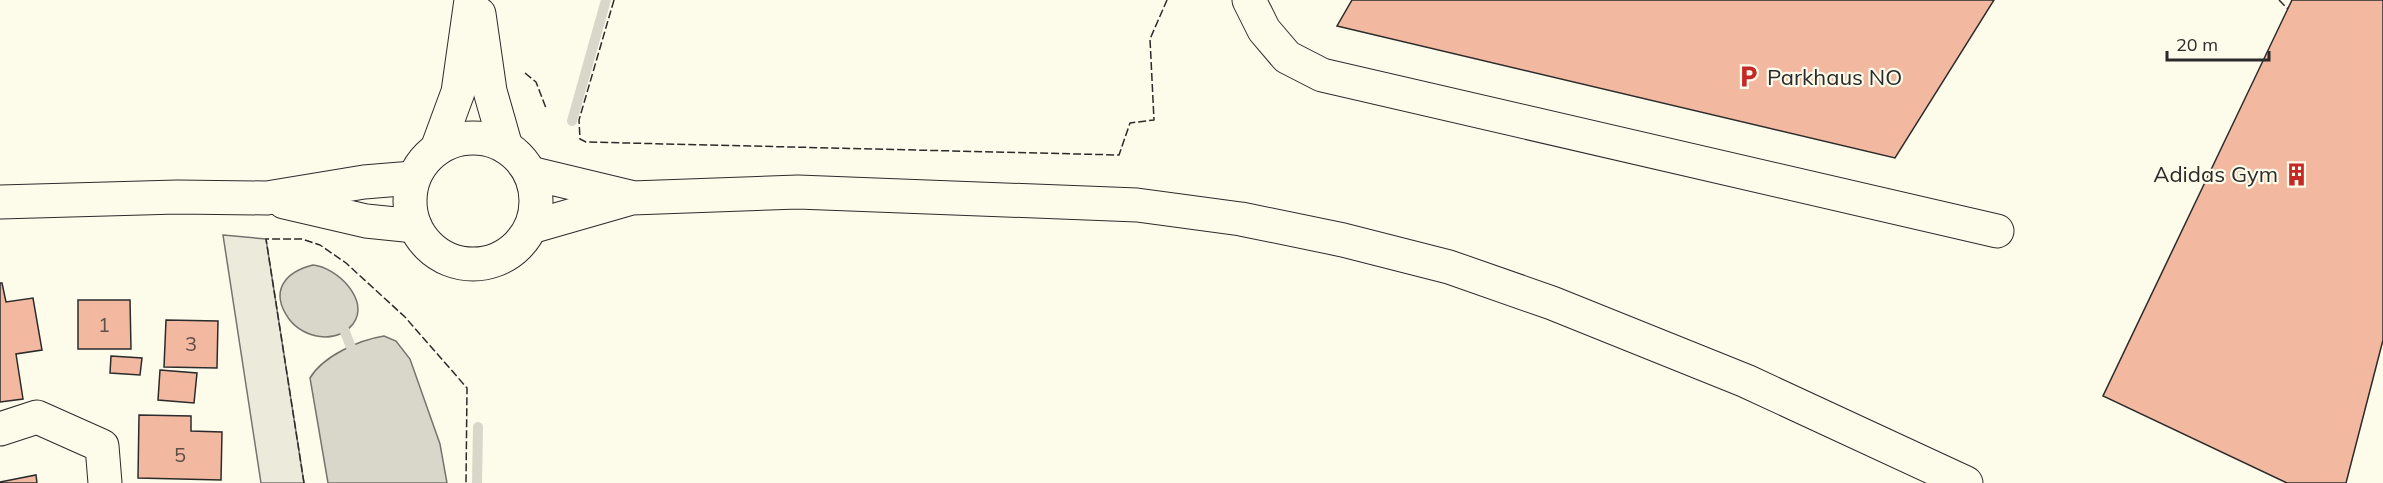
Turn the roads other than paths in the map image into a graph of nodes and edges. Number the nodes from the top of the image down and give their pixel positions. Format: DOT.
graph roads {
  1 [pos="471,0"];
  2 [pos="477,0"];
  3 [pos="1249,0"];
  4 [pos="506,147"];
  5 [pos="437,149"];
  6 [pos="530,173"];
  7 [pos="413,178"];
  8 [pos="267,198"];
  9 [pos="632,198"];
  10 [pos="0,202"];
  11 [pos="414,226"];
  12 [pos="531,227"];
  13 [pos="1997,231"];
  14 [pos="0,429"];
  15 [pos="105,483"];
  16 [pos="1966,483"];
  1 -- 5 [label="street"];
  2 -- 4 [label="street"];
  3 -- 13 [label="street"];
  4 -- 5 [label="street"];
  4 -- 6 [label="street"];
  5 -- 7 [label="street"];
  6 -- 9 [label="street"];
  6 -- 12 [label="street"];
  7 -- 8 [label="street"];
  7 -- 11 [label="street"];
  8 -- 10 [label="street"];
  8 -- 11 [label="street"];
  9 -- 12 [label="street"];
  9 -- 16 [label="street"];
  11 -- 12 [label="street"];
  14 -- 15 [label="street"];
}
